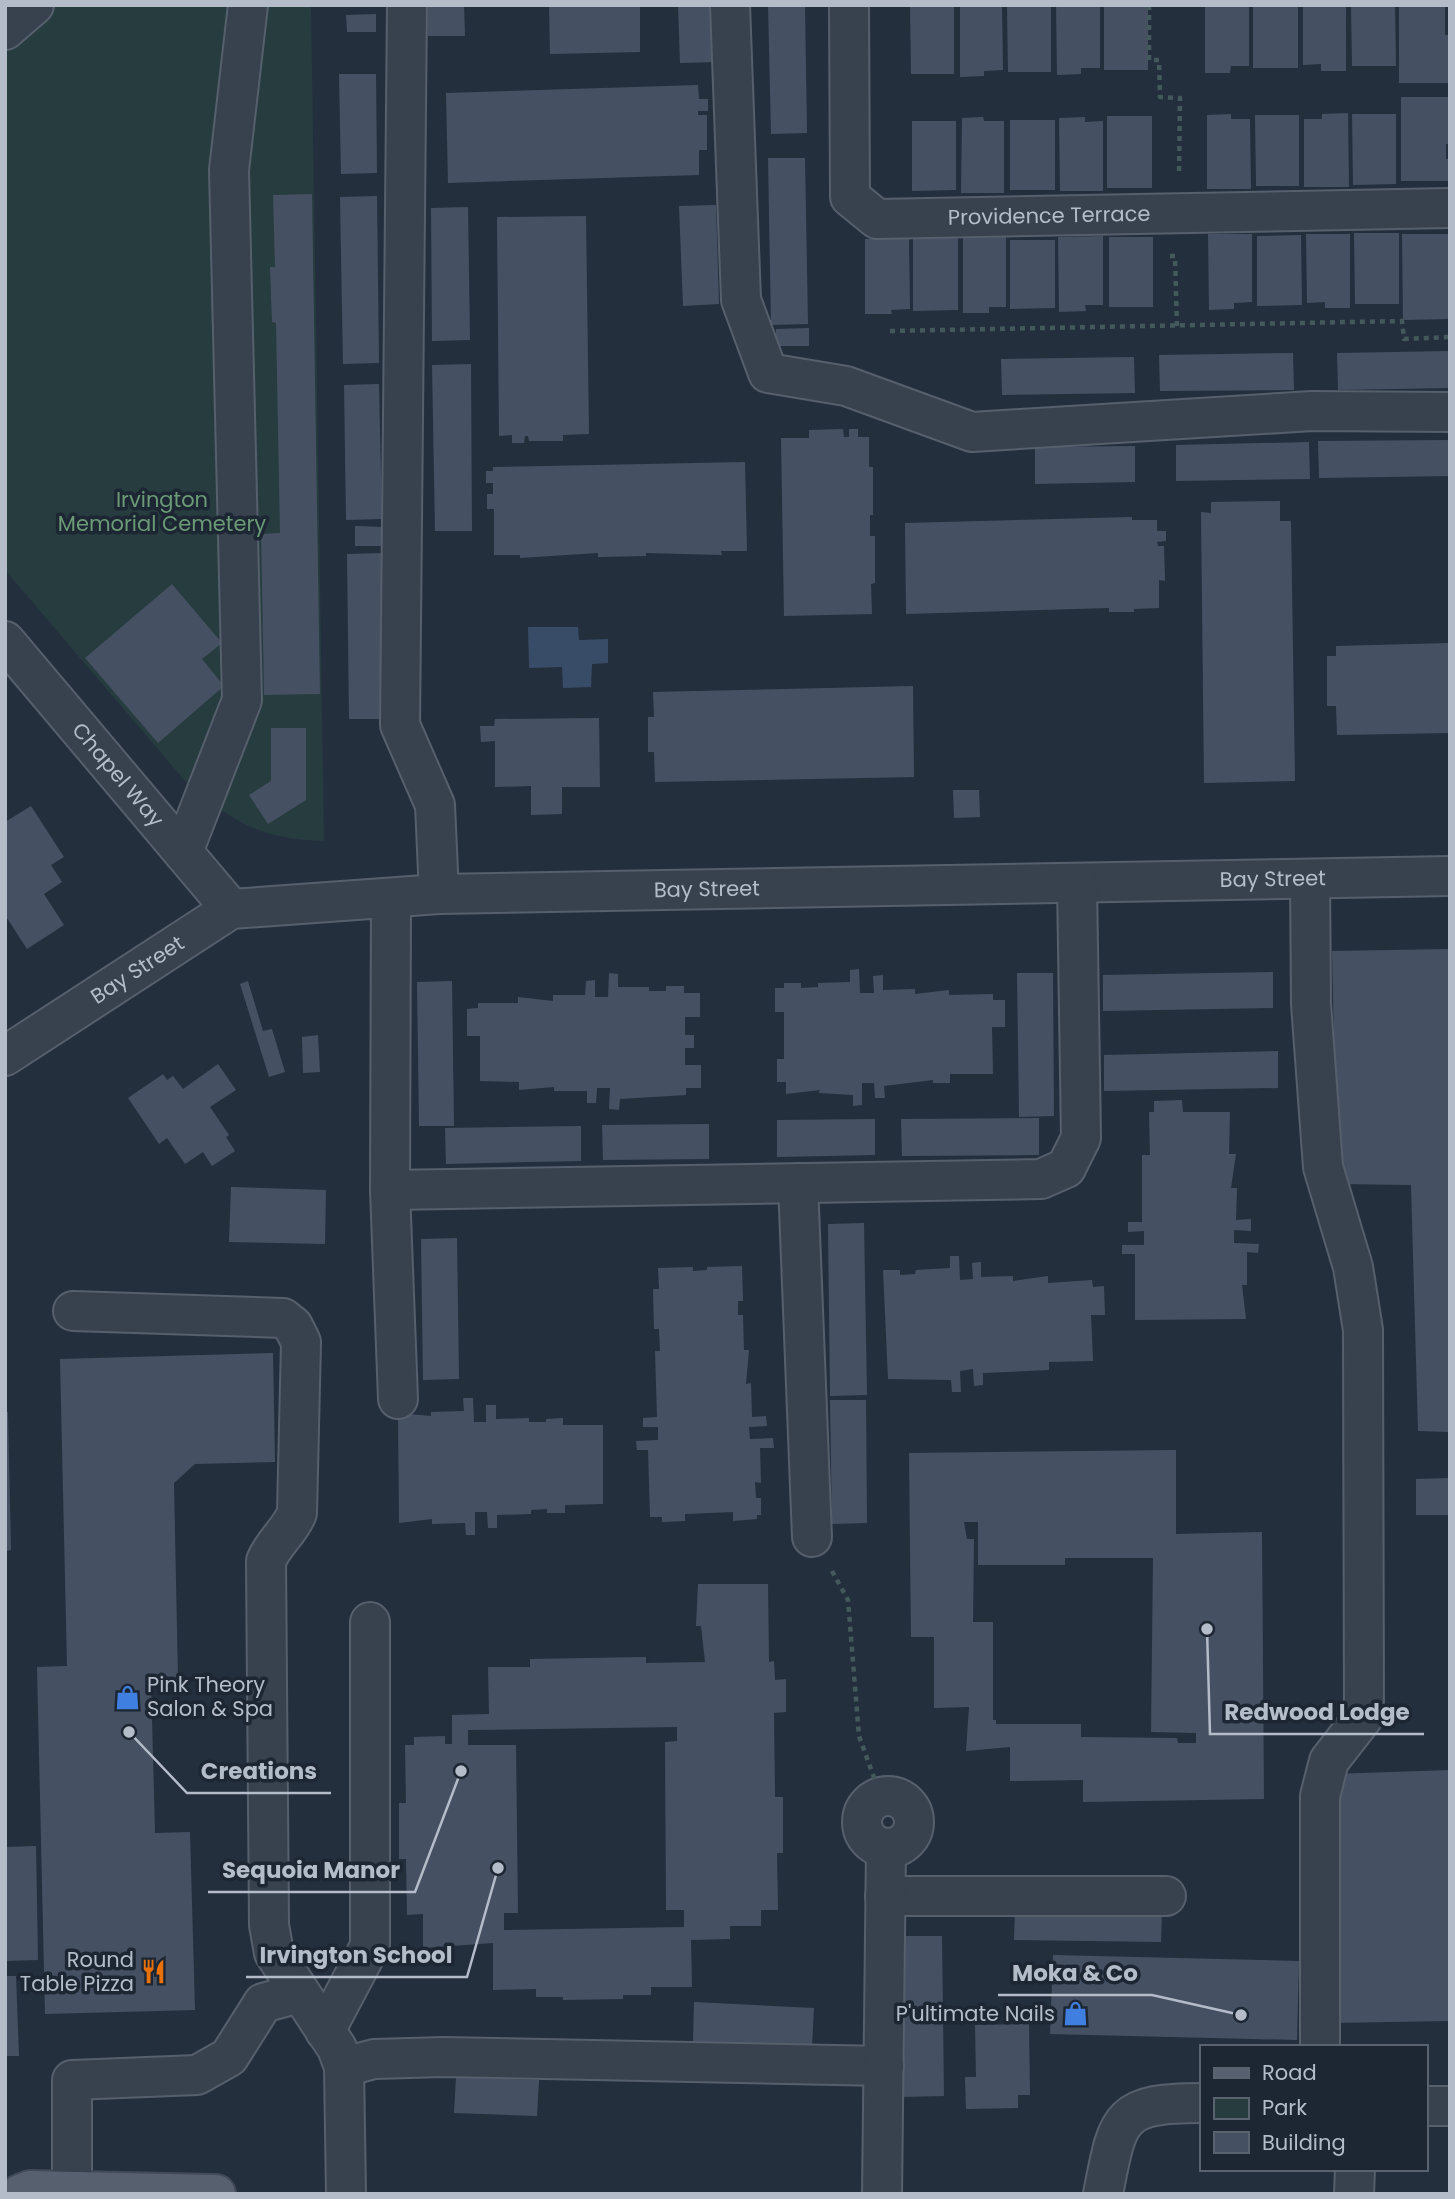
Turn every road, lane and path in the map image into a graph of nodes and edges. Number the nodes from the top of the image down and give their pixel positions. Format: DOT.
graph roads {
  1 [pos="34,5"];
  2 [pos="248,5"];
  3 [pos="407,5"];
  4 [pos="730,5"];
  5 [pos="849,5"];
  6 [pos="1149,5"];
  7 [pos="5,30"];
  8 [pos="1450,208"];
  9 [pos="1161,214"];
  10 [pos="1177,327"];
  11 [pos="890,331"];
  12 [pos="1450,337"];
  13 [pos="1450,412"];
  14 [pos="5,641"];
  15 [pos="183,852"];
  16 [pos="1450,876"];
  17 [pos="1310,879"];
  18 [pos="1077,883"];
  19 [pos="439,894"];
  20 [pos="391,898"];
  21 [pos="231,909"];
  22 [pos="5,1056"];
  23 [pos="798,1183"];
  24 [pos="390,1190"];
  25 [pos="73,1311"];
  26 [pos="398,1399"];
  27 [pos="812,1537"];
  28 [pos="370,1622"];
  29 [pos="881,1797"];
  30 [pos="1166,1895"];
  31 [pos="885,1896"];
  32 [pos="299,1993"];
  33 [pos="325,2031"];
  34 [pos="1320,2045"];
  35 [pos="884,2066"];
  36 [pos="344,2067"];
  37 [pos="1200,2104"];
  38 [pos="1427,2106"];
  39 [pos="1450,2106"];
  40 [pos="1355,2171"];
  41 [pos="72,2191"];
  42 [pos="20,2194"];
  43 [pos="216,2194"];
  44 [pos="346,2194"];
  45 [pos="882,2194"];
  46 [pos="1103,2194"];
  47 [pos="1354,2194"];
  1 -- 7 [label="street"];
  2 -- 15 [label="street"];
  3 -- 19 [label="street"];
  4 -- 13 [label="street"];
  5 -- 9 [label="street, Providence Terrace"];
  6 -- 9 [label="path"];
  8 -- 9 [label="street, Providence Terrace"];
  9 -- 10 [label="path"];
  10 -- 11 [label="path"];
  10 -- 12 [label="path"];
  14 -- 15 [label="street, Chapel Way"];
  15 -- 21 [label="street, Chapel Way"];
  16 -- 17 [label="street, Bay Street"];
  17 -- 18 [label="street, Bay Street"];
  17 -- 34 [label="street"];
  18 -- 19 [label="street, Bay Street"];
  18 -- 23 [label="street"];
  19 -- 20 [label="street, Bay Street"];
  20 -- 21 [label="street, Bay Street"];
  20 -- 24 [label="street"];
  21 -- 22 [label="street, Bay Street"];
  23 -- 24 [label="street"];
  23 -- 27 [label="street"];
  24 -- 26 [label="street"];
  25 -- 32 [label="street"];
  27 -- 29 [label="path"];
  28 -- 33 [label="street"];
  29 -- 31 [label="street"];
  30 -- 31 [label="street"];
  31 -- 35 [label="street"];
  32 -- 33 [label="street"];
  32 -- 41 [label="street"];
  33 -- 36 [label="street"];
  35 -- 36 [label="street"];
  35 -- 45 [label="street"];
  36 -- 44 [label="street"];
  37 -- 46 [label="street"];
  38 -- 39 [label="street"];
  40 -- 47 [label="street"];
  41 -- 42 [label="main road"];
  41 -- 43 [label="main road"];
}
